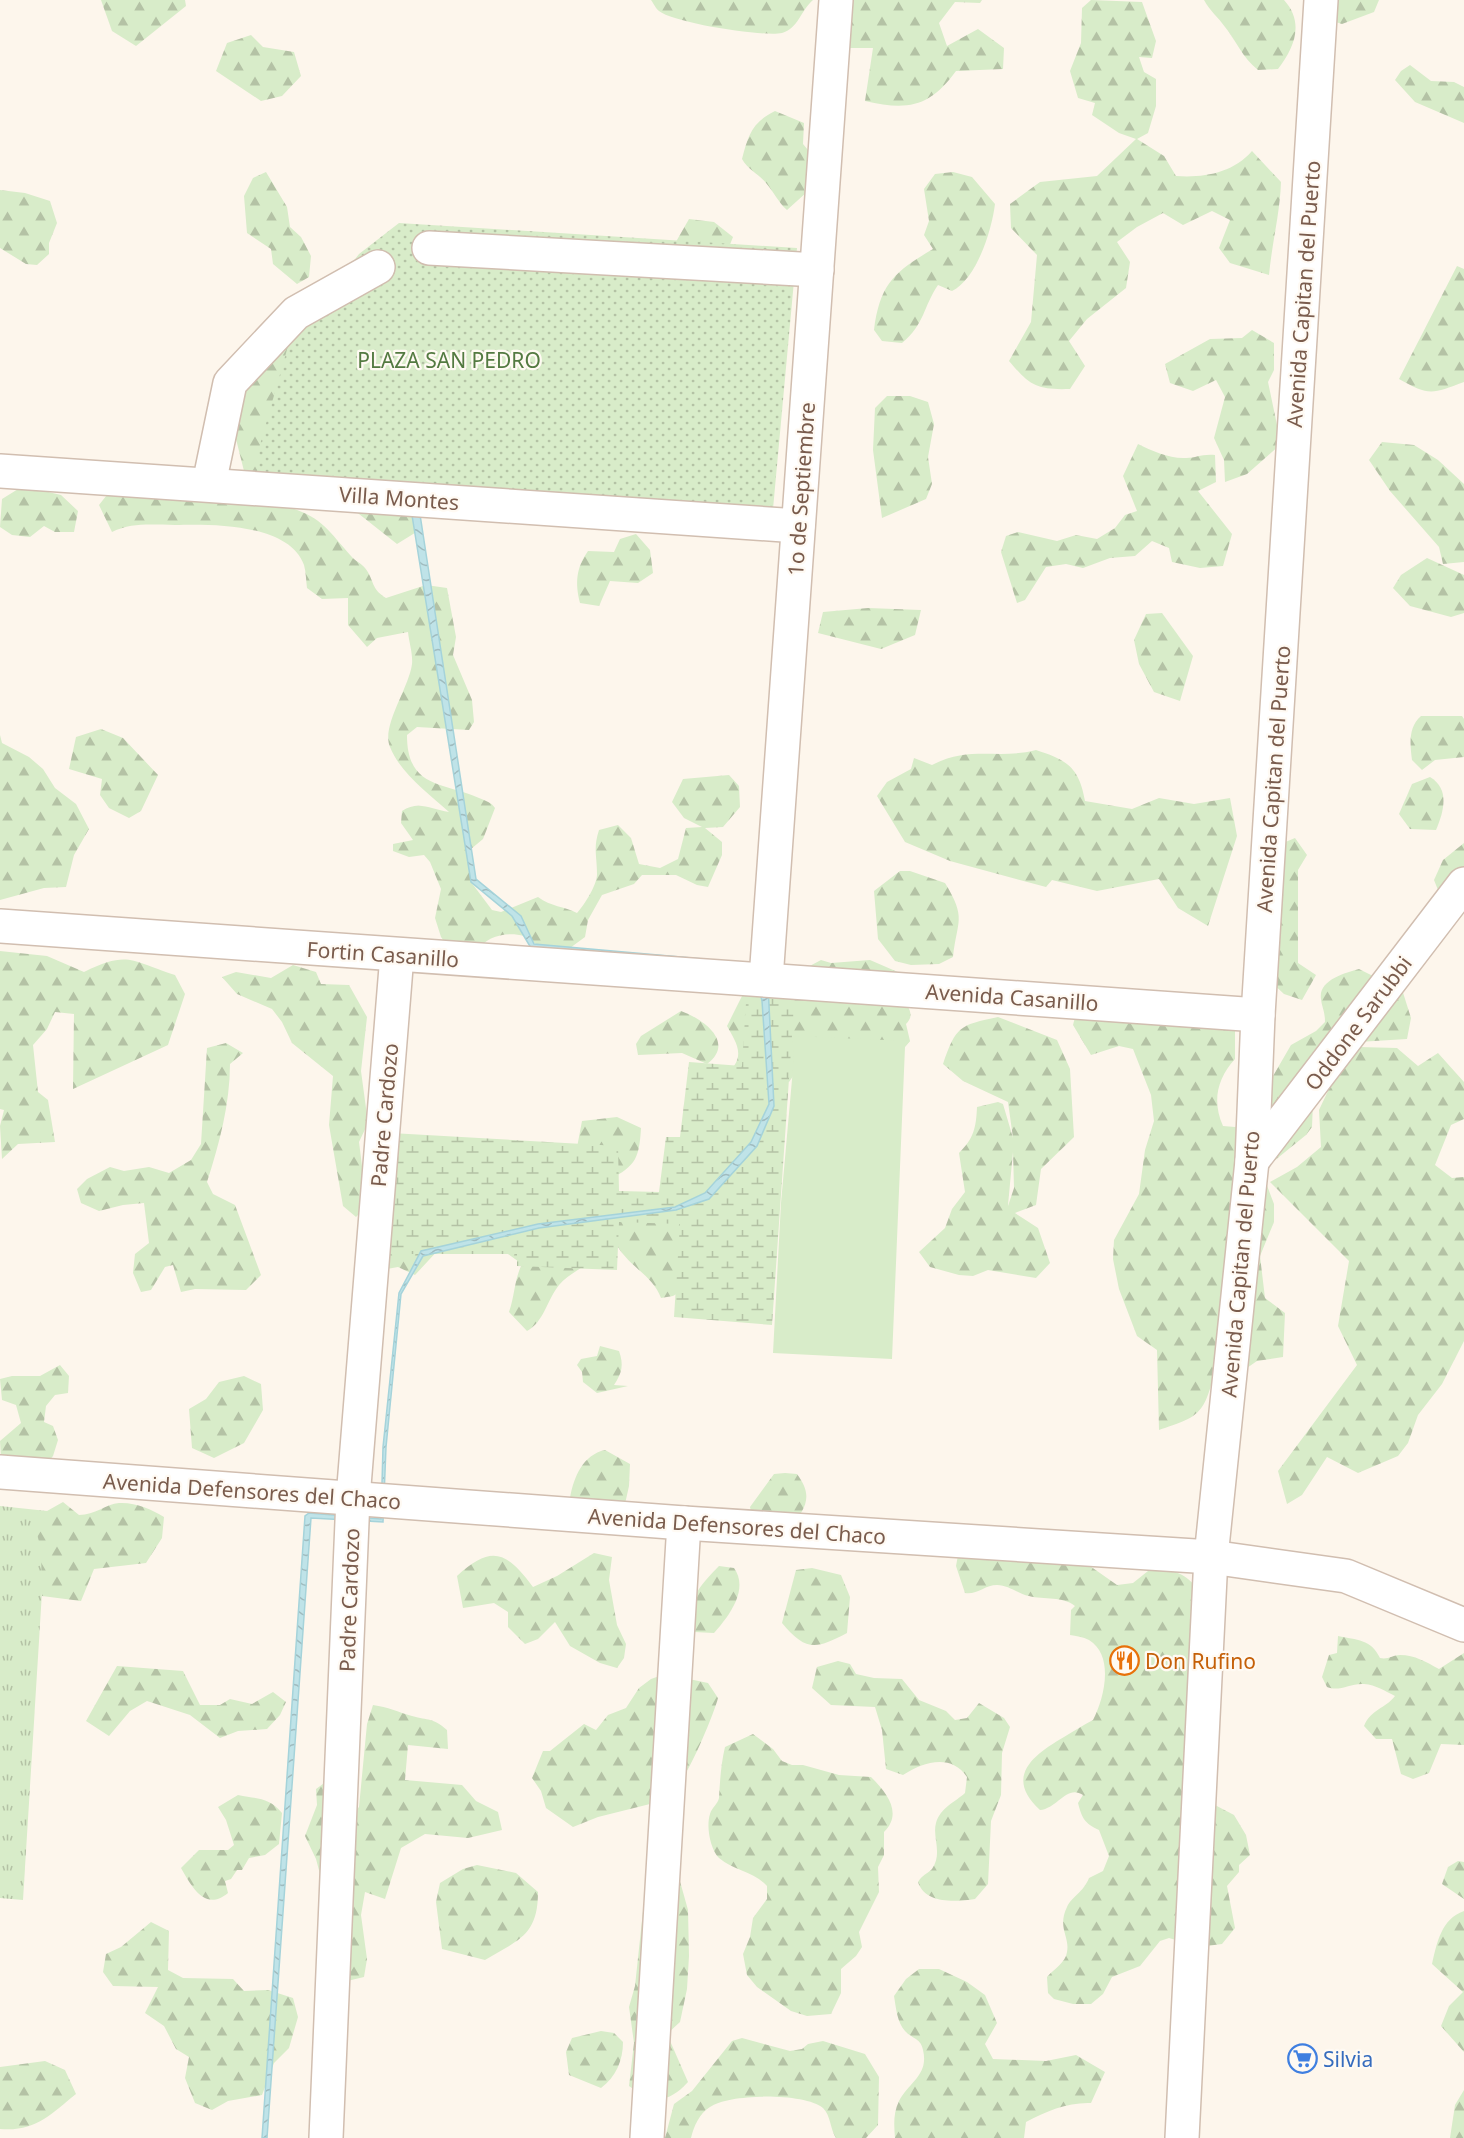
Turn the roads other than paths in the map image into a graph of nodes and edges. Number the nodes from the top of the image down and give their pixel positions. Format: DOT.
graph roads {
  1 [pos="836,0"];
  2 [pos="1321,0"];
  3 [pos="429,248"];
  4 [pos="378,267"];
  5 [pos="817,270"];
  6 [pos="0,471"];
  7 [pos="208,484"];
  8 [pos="798,526"];
  9 [pos="1464,884"];
  10 [pos="0,926"];
  11 [pos="398,955"];
  12 [pos="766,979"];
  13 [pos="1258,1015"];
  14 [pos="1252,1161"];
  15 [pos="0,1472"];
  16 [pos="353,1498"];
  17 [pos="684,1523"];
  18 [pos="1211,1557"];
  19 [pos="1464,1625"];
  20 [pos="326,2138"];
  21 [pos="647,2138"];
  22 [pos="1182,2138"];
  1 -- 5 [label="street, 1o de Septiembre"];
  2 -- 13 [label="street, Avenida Capitan del Puerto"];
  3 -- 5 [label="street"];
  4 -- 7 [label="street"];
  5 -- 8 [label="street, 1o de Septiembre"];
  6 -- 7 [label="street, Villa Montes"];
  7 -- 8 [label="street, Villa Montes"];
  8 -- 12 [label="street, 1o de Septiembre"];
  9 -- 14 [label="street, Oddone Sarubbi"];
  10 -- 11 [label="street, Fortin Casanillo"];
  11 -- 12 [label="street, Fortin Casanillo"];
  11 -- 16 [label="street, Padre Cardozo"];
  12 -- 13 [label="street, Avenida Casanillo"];
  13 -- 14 [label="street, Avenida Capitan del Puerto"];
  14 -- 18 [label="street, Avenida Capitan del Puerto"];
  15 -- 16 [label="street, Avenida Defensores del Chaco"];
  16 -- 17 [label="street, Avenida Defensores del Chaco"];
  16 -- 20 [label="street, Padre Cardozo"];
  17 -- 18 [label="street, Avenida Defensores del Chaco"];
  17 -- 21 [label="street"];
  18 -- 19 [label="street, Avenida Defensores del Chaco"];
  18 -- 22 [label="street, Avenida Capitan del Puerto"];
}
